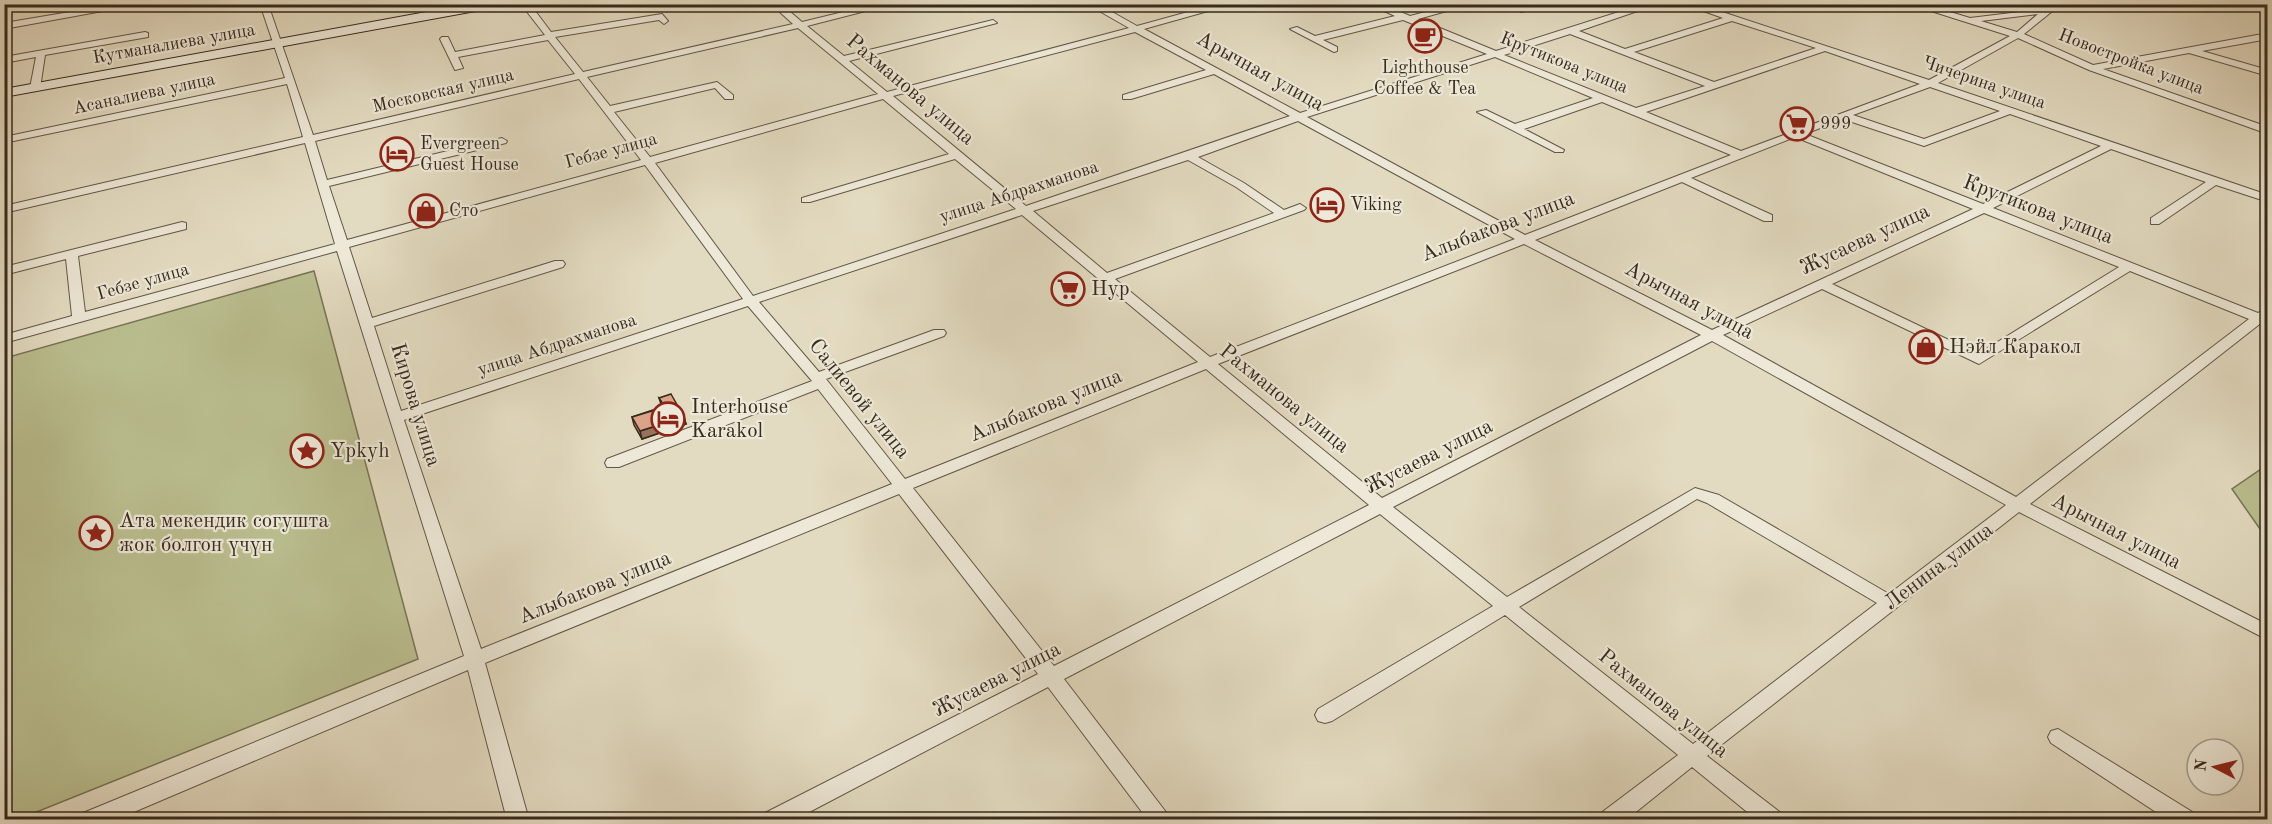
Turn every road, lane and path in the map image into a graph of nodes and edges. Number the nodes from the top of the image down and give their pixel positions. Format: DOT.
graph roads {
  1 [pos="137,4"];
  2 [pos="264,4"];
  3 [pos="492,4"];
  4 [pos="525,4"];
  5 [pos="775,4"];
  6 [pos="889,4"];
  7 [pos="1229,4"];
  8 [pos="1373,4"];
  9 [pos="1468,4"];
  10 [pos="1511,4"];
  11 [pos="1654,4"];
  12 [pos="1688,4"];
  13 [pos="1913,4"];
  14 [pos="2056,4"];
  15 [pos="2063,4"];
  16 [pos="2112,4"];
  17 [pos="1092,5"];
  18 [pos="2097,5"];
  19 [pos="1524,10"];
  20 [pos="2048,11"];
  21 [pos="1405,18"];
  22 [pos="1730,19"];
  23 [pos="664,21"];
  24 [pos="1969,21"];
  25 [pos="993,23"];
  26 [pos="4,26"];
  27 [pos="800,26"];
  28 [pos="1138,29"];
  29 [pos="1294,29"];
  30 [pos="1571,30"];
  31 [pos="145,35"];
  32 [pos="2018,35"];
  33 [pos="550,36"];
  34 [pos="2268,36"];
  35 [pos="445,39"];
  36 [pos="1315,39"];
  37 [pos="279,44"];
  38 [pos="1825,48"];
  39 [pos="1334,49"];
  40 [pos="2189,50"];
  41 [pos="1627,51"];
  42 [pos="41,53"];
  43 [pos="1495,54"];
  44 [pos="453,55"];
  45 [pos="4,60"];
  46 [pos="840,60"];
  47 [pos="458,68"];
  48 [pos="2092,68"];
  49 [pos="1215,71"];
  50 [pos="2268,73"];
  51 [pos="580,75"];
  52 [pos="290,80"];
  53 [pos="1929,84"];
  54 [pos="1712,85"];
  55 [pos="35,88"];
  56 [pos="4,93"];
  57 [pos="882,96"];
  58 [pos="729,97"];
  59 [pos="1127,97"];
  60 [pos="1603,98"];
  61 [pos="608,110"];
  62 [pos="2010,111"];
  63 [pos="1482,112"];
  64 [pos="1636,112"];
  65 [pos="1843,115"];
  66 [pos="1298,117"];
  67 [pos="1515,128"];
  68 [pos="2268,131"];
  69 [pos="1796,134"];
  70 [pos="309,139"];
  71 [pos="4,140"];
  72 [pos="502,141"];
  73 [pos="2110,145"];
  74 [pos="1559,150"];
  75 [pos="956,155"];
  76 [pos="1741,155"];
  77 [pos="1189,156"];
  78 [pos="647,160"];
  79 [pos="1682,178"];
  80 [pos="2215,182"];
  81 [pos="323,184"];
  82 [pos="2268,199"];
  83 [pos="806,200"];
  84 [pos="1300,208"];
  85 [pos="1982,209"];
  86 [pos="4,210"];
  87 [pos="1021,210"];
  88 [pos="1283,214"];
  89 [pos="1768,218"];
  90 [pos="2156,221"];
  91 [pos="182,226"];
  92 [pos="1524,239"];
  93 [pos="342,244"];
  94 [pos="72,255"];
  95 [pos="559,264"];
  96 [pos="2129,266"];
  97 [pos="4,271"];
  98 [pos="1104,278"];
  99 [pos="1822,284"];
  100 [pos="750,300"];
  101 [pos="2265,317"];
  102 [pos="79,318"];
  103 [pos="368,324"];
  104 [pos="939,333"];
  105 [pos="1712,335"];
  106 [pos="4,339"];
  107 [pos="1208,363"];
  108 [pos="819,380"];
  109 [pos="396,418"];
  110 [pos="613,463"];
  111 [pos="902,487"];
  112 [pos="2019,505"];
  113 [pos="1381,506"];
  114 [pos="1891,603"];
  115 [pos="1506,606"];
  116 [pos="2268,633"];
  117 [pos="475,659"];
  118 [pos="1051,676"];
  119 [pos="1325,715"];
  120 [pos="2058,736"];
  121 [pos="1693,754"];
  122 [pos="91,819"];
  123 [pos="518,819"];
  124 [pos="773,819"];
  125 [pos="1161,819"];
  126 [pos="1609,819"];
  127 [pos="1773,819"];
  128 [pos="2186,819"];
  1 -- 26 [label="street"];
  2 -- 37 [label="street, Кирова улица"];
  3 -- 37 [label="street, Кутманалиева улица"];
  4 -- 33 [label="street, Салиевой улица"];
  5 -- 27 [label="street, Рахманова улица"];
  6 -- 27 [label="street, Московская улица"];
  7 -- 28 [label="street, Гебзе улица"];
  8 -- 21 [label="street, Крутикова улица"];
  9 -- 21 [label="street"];
  10 -- 19 [label="street"];
  11 -- 30 [label="street, улица Абдрахманова"];
  12 -- 22 [label="street, Чичерина улица"];
  13 -- 24 [label="street, Новостройка улица"];
  14 -- 20 [label="street, Алыбакова улица"];
  15 -- 18 [label="street"];
  16 -- 18 [label="street"];
  17 -- 28 [label="street, Арычная улица"];
  20 -- 24 [label="street"];
  20 -- 32 [label="street, Алыбакова улица"];
  21 -- 36 [label="street"];
  21 -- 43 [label="street, Крутикова улица"];
  22 -- 38 [label="street, Чичерина улица"];
  22 -- 41 [label="street"];
  23 -- 33 [label="street"];
  24 -- 32 [label="street, Новостройка улица"];
  25 -- 46 [label="street"];
  27 -- 46 [label="street, Рахманова улица"];
  27 -- 51 [label="street, Московская улица"];
  28 -- 49 [label="street, Арычная улица"];
  28 -- 57 [label="street, Гебзе улица"];
  29 -- 36 [label="street"];
  30 -- 41 [label="street"];
  30 -- 43 [label="street, улица Абдрахманова"];
  31 -- 42 [label="street"];
  32 -- 48 [label="street, Новостройка улица"];
  32 -- 53 [label="street, Алыбакова улица"];
  33 -- 44 [label="street"];
  33 -- 51 [label="street, Салиевой улица"];
  34 -- 40 [label="street"];
  35 -- 44 [label="street"];
  36 -- 39 [label="street"];
  37 -- 52 [label="street, Кирова улица"];
  37 -- 55 [label="street, Кутманалиева улица"];
  38 -- 53 [label="street, Чичерина улица"];
  38 -- 54 [label="street"];
  40 -- 48 [label="street"];
  40 -- 50 [label="street"];
  41 -- 54 [label="street"];
  42 -- 45 [label="street"];
  42 -- 55 [label="street"];
  43 -- 60 [label="street, Крутикова улица"];
  43 -- 66 [label="street, улица Абдрахманова"];
  44 -- 47 [label="street"];
  46 -- 57 [label="street, Рахманова улица"];
  48 -- 68 [label="street, Новостройка улица"];
  49 -- 59 [label="street"];
  49 -- 66 [label="street, Арычная улица"];
  51 -- 61 [label="street, Салиевой улица"];
  51 -- 70 [label="street, Московская улица"];
  52 -- 70 [label="street, Кирова улица"];
  52 -- 71 [label="street, Асаналиева улица"];
  53 -- 62 [label="street, Чичерина улица"];
  53 -- 65 [label="street, Алыбакова улица"];
  54 -- 64 [label="street"];
  55 -- 56 [label="street, Кутманалиева улица"];
  57 -- 75 [label="street, Рахманова улица"];
  57 -- 78 [label="street, Гебзе улица"];
  58 -- 61 [label="street"];
  60 -- 64 [label="street, Крутикова улица"];
  60 -- 67 [label="street"];
  61 -- 78 [label="street, Салиевой улица"];
  62 -- 65 [label="street"];
  62 -- 73 [label="street, Чичерина улица"];
  63 -- 67 [label="street"];
  64 -- 76 [label="street, Крутикова улица"];
  65 -- 69 [label="street, Алыбакова улица"];
  66 -- 77 [label="street, улица Абдрахманова"];
  66 -- 92 [label="street, Арычная улица"];
  67 -- 74 [label="street"];
  69 -- 76 [label="street, Алыбакова улица"];
  69 -- 85 [label="street, Крутикова улица"];
  70 -- 81 [label="street, Кирова улица"];
  70 -- 86 [label="street, Московская улица"];
  72 -- 81 [label="street"];
  73 -- 80 [label="street, Чичерина улица"];
  73 -- 85 [label="street, Жусаева улица"];
  75 -- 83 [label="street"];
  75 -- 87 [label="street, Рахманова улица"];
  76 -- 79 [label="street, Алыбакова улица"];
  77 -- 87 [label="street, улица Абдрахманова"];
  77 -- 88 [label="street"];
  78 -- 93 [label="street, Гебзе улица"];
  78 -- 100 [label="street, Салиевой улица"];
  79 -- 89 [label="street"];
  79 -- 92 [label="street, Алыбакова улица"];
  80 -- 82 [label="street, Чичерина улица"];
  80 -- 90 [label="street"];
  81 -- 93 [label="street, Кирова улица"];
  84 -- 88 [label="street"];
  85 -- 96 [label="street, Крутикова улица"];
  85 -- 99 [label="street, Жусаева улица"];
  87 -- 98 [label="street, Рахманова улица"];
  87 -- 100 [label="street, улица Абдрахманова"];
  88 -- 98 [label="street"];
  91 -- 94 [label="street"];
  92 -- 105 [label="street, Арычная улица"];
  92 -- 107 [label="street, Алыбакова улица"];
  93 -- 102 [label="street, Гебзе улица"];
  93 -- 103 [label="street, Кирова улица"];
  94 -- 97 [label="street"];
  94 -- 102 [label="street"];
  95 -- 103 [label="street"];
  96 -- 99 [label="street"];
  96 -- 101 [label="street, Крутикова улица"];
  98 -- 107 [label="street, Рахманова улица"];
  99 -- 105 [label="street, Жусаева улица"];
  100 -- 108 [label="street, Салиевой улица"];
  100 -- 109 [label="street, улица Абдрахманова"];
  101 -- 112 [label="street, Ленина улица"];
  102 -- 106 [label="street, Гебзе улица"];
  103 -- 109 [label="street, Кирова улица"];
  104 -- 108 [label="street"];
  105 -- 112 [label="street, Арычная улица"];
  105 -- 113 [label="street, Жусаева улица"];
  107 -- 111 [label="street, Алыбакова улица"];
  107 -- 113 [label="street, Рахманова улица"];
  108 -- 110 [label="street"];
  108 -- 111 [label="street, Салиевой улица"];
  109 -- 117 [label="street, Кирова улица"];
  111 -- 117 [label="street, Алыбакова улица"];
  111 -- 118 [label="street, Салиевой улица"];
  112 -- 114 [label="street, Ленина улица"];
  112 -- 116 [label="street, Арычная улица"];
  113 -- 115 [label="street, Рахманова улица"];
  113 -- 118 [label="street, Жусаева улица"];
  114 -- 115 [label="street"];
  114 -- 121 [label="street, Ленина улица"];
  115 -- 119 [label="street"];
  115 -- 121 [label="street, Рахманова улица"];
  117 -- 122 [label="street, Алыбакова улица"];
  117 -- 123 [label="street, Кирова улица"];
  118 -- 124 [label="street, Жусаева улица"];
  118 -- 125 [label="street, Салиевой улица"];
  120 -- 128 [label="street"];
  121 -- 126 [label="street, Ленина улица"];
  121 -- 127 [label="street, Рахманова улица"];
}
